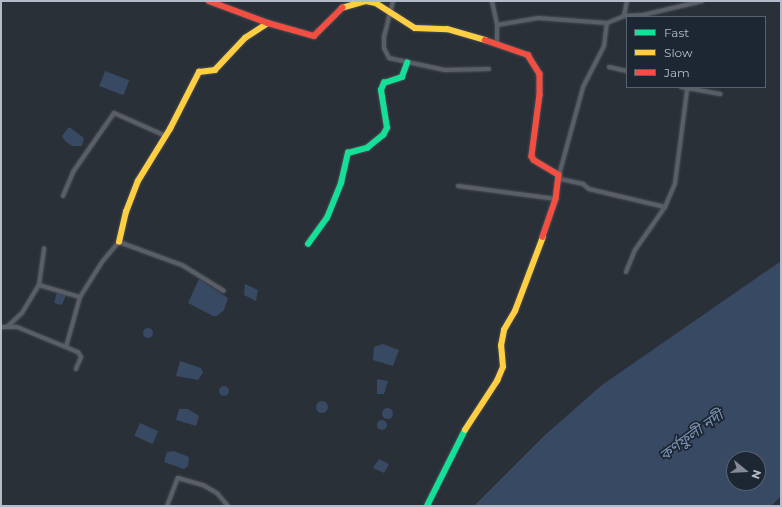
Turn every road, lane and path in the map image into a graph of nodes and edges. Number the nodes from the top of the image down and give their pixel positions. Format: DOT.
graph roads {
  1 [pos="209,1"];
  2 [pos="393,1"];
  3 [pos="492,1"];
  4 [pos="627,1"];
  5 [pos="702,1"];
  6 [pos="391,12"];
  7 [pos="624,16"];
  8 [pos="268,23"];
  9 [pos="607,23"];
  10 [pos="497,25"];
  11 [pos="497,44"];
  12 [pos="407,63"];
  13 [pos="609,68"];
  14 [pos="488,69"];
  15 [pos="626,71"];
  16 [pos="683,88"];
  17 [pos="687,90"];
  18 [pos="720,94"];
  19 [pos="166,136"];
  20 [pos="559,177"];
  21 [pos="458,186"];
  22 [pos="63,196"];
  23 [pos="556,199"];
  24 [pos="665,207"];
  25 [pos="119,242"];
  26 [pos="308,244"];
  27 [pos="44,248"];
  28 [pos="626,272"];
  29 [pos="39,286"];
  30 [pos="224,291"];
  31 [pos="80,297"];
  32 [pos="8,326"];
  33 [pos="1,327"];
  34 [pos="66,347"];
  35 [pos="76,368"];
  36 [pos="167,506"];
  37 [pos="228,506"];
  38 [pos="427,506"];
  1 -- 8 [label="street"];
  2 -- 6 [label="street"];
  3 -- 10 [label="street"];
  4 -- 7 [label="street"];
  5 -- 7 [label="street"];
  6 -- 8 [label="street"];
  6 -- 11 [label="street"];
  6 -- 12 [label="street"];
  7 -- 9 [label="street"];
  8 -- 19 [label="street"];
  9 -- 10 [label="street"];
  9 -- 20 [label="street"];
  10 -- 11 [label="street"];
  11 -- 20 [label="street"];
  12 -- 14 [label="street"];
  12 -- 26 [label="street"];
  13 -- 15 [label="street"];
  16 -- 17 [label="street"];
  17 -- 18 [label="street"];
  17 -- 24 [label="street"];
  19 -- 22 [label="street"];
  19 -- 25 [label="street"];
  20 -- 23 [label="street"];
  20 -- 24 [label="street"];
  21 -- 23 [label="street"];
  23 -- 38 [label="street"];
  24 -- 28 [label="street"];
  25 -- 30 [label="street"];
  25 -- 31 [label="street"];
  27 -- 29 [label="street"];
  29 -- 31 [label="street"];
  29 -- 32 [label="street"];
  31 -- 34 [label="street"];
  32 -- 33 [label="street"];
  32 -- 34 [label="street"];
  34 -- 35 [label="street"];
  36 -- 37 [label="street"];
}
